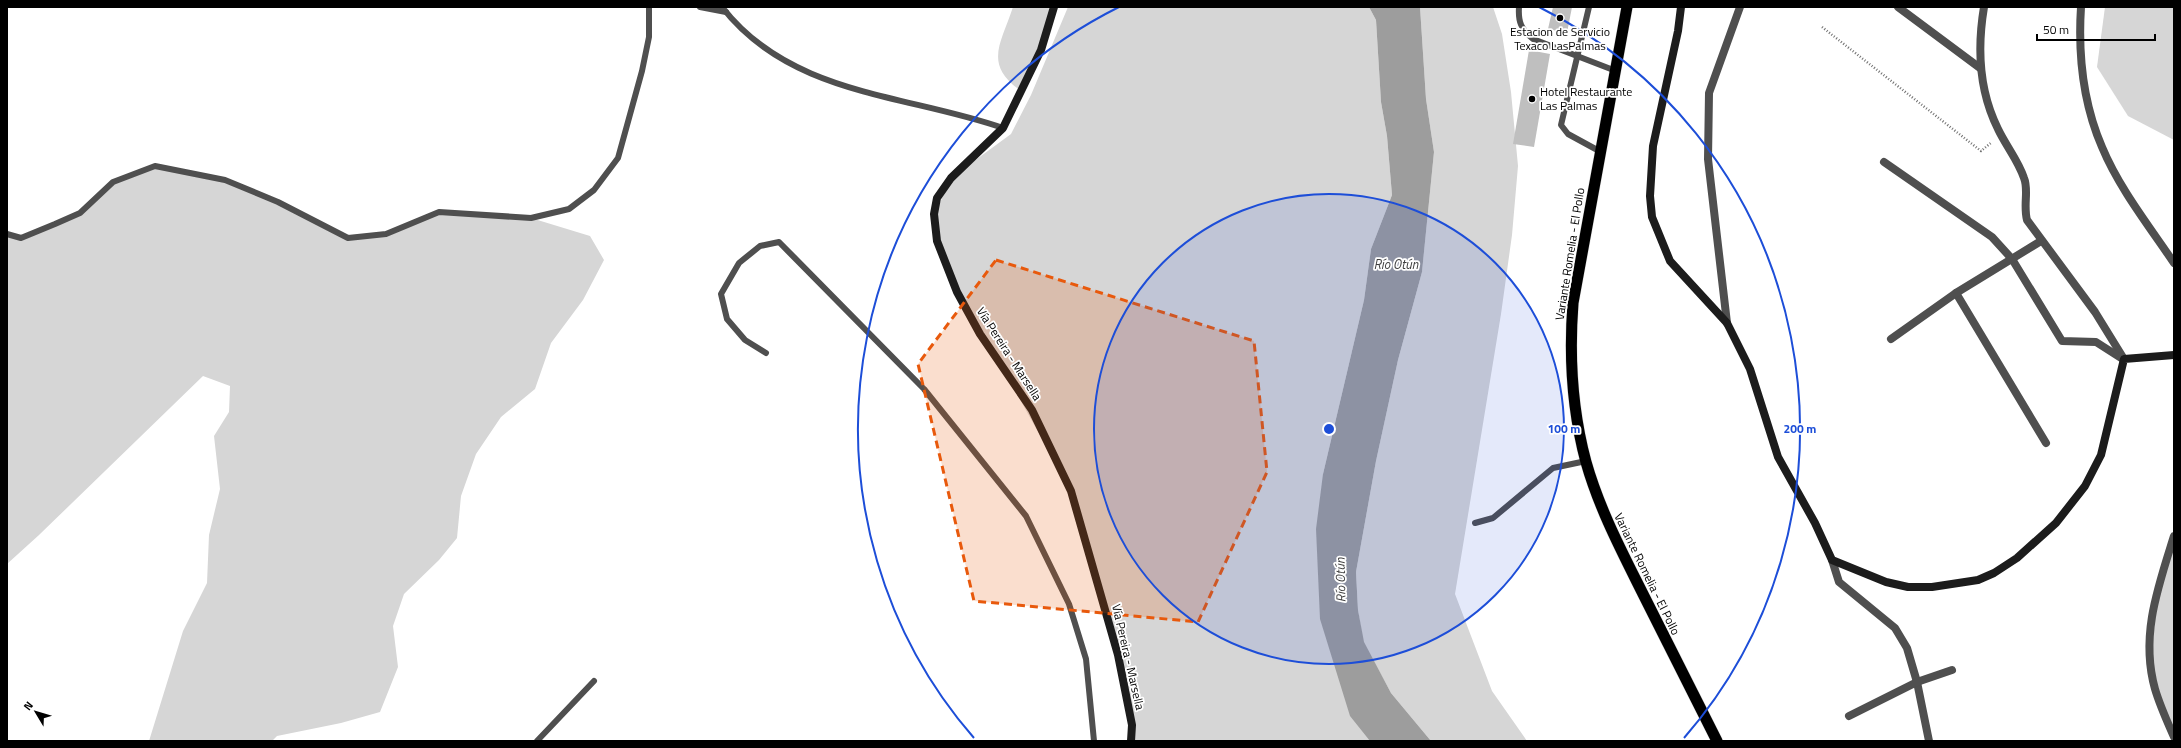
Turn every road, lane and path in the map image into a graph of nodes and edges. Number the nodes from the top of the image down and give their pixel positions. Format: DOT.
graph roads {
  1 [pos="649,7"];
  2 [pos="700,7"];
  3 [pos="1054,7"];
  4 [pos="1519,7"];
  5 [pos="1589,7"];
  6 [pos="1627,7"];
  7 [pos="1681,7"];
  8 [pos="1740,7"];
  9 [pos="1898,7"];
  10 [pos="1984,7"];
  11 [pos="2081,7"];
  12 [pos="724,10"];
  13 [pos="1822,28"];
  14 [pos="1577,56"];
  15 [pos="1980,68"];
  16 [pos="1616,71"];
  17 [pos="1003,128"];
  18 [pos="2002,136"];
  19 [pos="1601,152"];
  20 [pos="1884,162"];
  21 [pos="7,234"];
  22 [pos="2041,241"];
  23 [pos="2012,259"];
  24 [pos="2174,263"];
  25 [pos="1956,293"];
  26 [pos="1727,323"];
  27 [pos="1890,340"];
  28 [pos="766,353"];
  29 [pos="2174,356"];
  30 [pos="2124,359"];
  31 [pos="2046,443"];
  32 [pos="1586,461"];
  33 [pos="1475,523"];
  34 [pos="2174,536"];
  35 [pos="1832,560"];
  36 [pos="1952,670"];
  37 [pos="594,681"];
  38 [pos="1917,682"];
  39 [pos="1849,716"];
  40 [pos="2174,737"];
  41 [pos="537,741"];
  42 [pos="1094,741"];
  43 [pos="1131,741"];
  44 [pos="1717,741"];
  45 [pos="1929,741"];
  1 -- 21 [label="lane"];
  2 -- 12 [label="lane"];
  3 -- 17 [label="main road, Vía Pereira - Marsella"];
  4 -- 14 [label="lane"];
  5 -- 14 [label="lane"];
  6 -- 16 [label="highway, Variante Romelia - El Pollo"];
  7 -- 26 [label="main road"];
  8 -- 26 [label="street"];
  9 -- 15 [label="street"];
  10 -- 15 [label="street"];
  11 -- 24 [label="street"];
  12 -- 17 [label="lane"];
  13 -- 18 [label="path"];
  14 -- 16 [label="lane"];
  14 -- 19 [label="lane"];
  15 -- 18 [label="street"];
  16 -- 19 [label="highway, Variante Romelia - El Pollo"];
  17 -- 43 [label="main road, Vía Pereira - Marsella"];
  18 -- 22 [label="street"];
  19 -- 32 [label="highway, Variante Romelia - El Pollo"];
  20 -- 23 [label="street"];
  22 -- 23 [label="street"];
  22 -- 30 [label="street"];
  23 -- 25 [label="street"];
  23 -- 30 [label="street"];
  25 -- 27 [label="street"];
  25 -- 31 [label="street"];
  26 -- 35 [label="main road"];
  28 -- 42 [label="lane"];
  29 -- 30 [label="main road"];
  30 -- 35 [label="main road"];
  32 -- 33 [label="lane"];
  32 -- 44 [label="highway, Variante Romelia - El Pollo"];
  34 -- 40 [label="street"];
  35 -- 38 [label="street"];
  36 -- 38 [label="street"];
  37 -- 41 [label="lane"];
  38 -- 39 [label="street"];
  38 -- 45 [label="street"];
}
